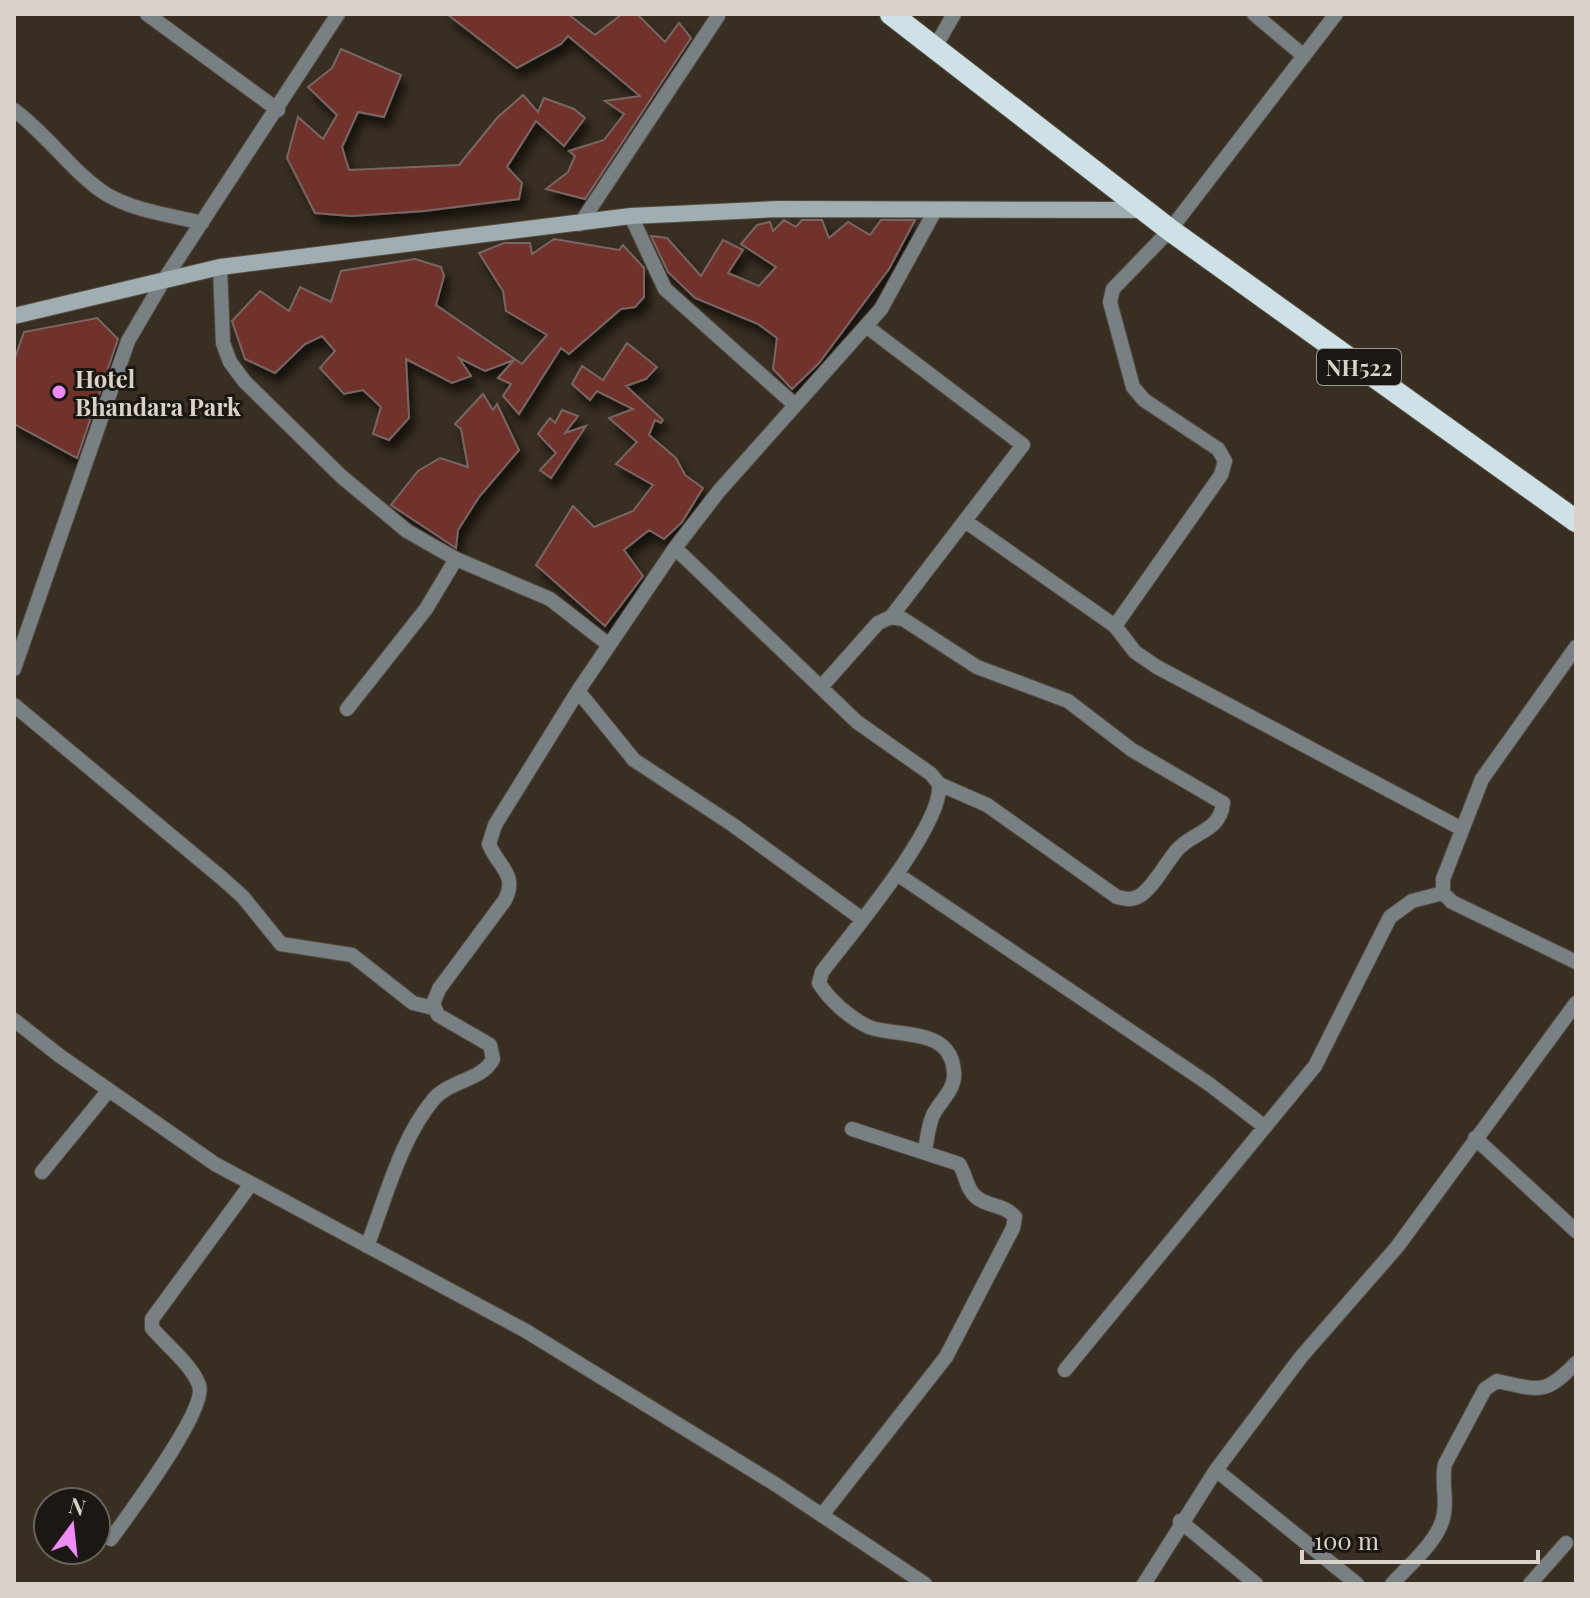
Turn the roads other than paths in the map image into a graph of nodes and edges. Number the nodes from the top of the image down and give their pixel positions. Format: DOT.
graph roads {
  1 [pos="147,14"];
  2 [pos="338,14"];
  3 [pos="891,14"];
  4 [pos="954,14"];
  5 [pos="1254,14"];
  6 [pos="1336,14"];
  7 [pos="718,16"];
  8 [pos="934,49"];
  9 [pos="1304,56"];
  10 [pos="14,110"];
  11 [pos="278,110"];
  12 [pos="936,209"];
  13 [pos="1144,210"];
  14 [pos="631,216"];
  15 [pos="202,223"];
  16 [pos="580,224"];
  17 [pos="1170,230"];
  18 [pos="220,267"];
  19 [pos="162,283"];
  20 [pos="14,316"];
  21 [pos="866,326"];
  22 [pos="795,405"];
  23 [pos="965,521"];
  24 [pos="1576,521"];
  25 [pos="675,548"];
  26 [pos="456,559"];
  27 [pos="891,617"];
  28 [pos="1115,626"];
  29 [pos="609,645"];
  30 [pos="1576,647"];
  31 [pos="14,669"];
  32 [pos="822,686"];
  33 [pos="578,691"];
  34 [pos="14,705"];
  35 [pos="347,709"];
  36 [pos="939,784"];
  37 [pos="1462,829"];
  38 [pos="897,874"];
  39 [pos="1443,893"];
  40 [pos="862,919"];
  41 [pos="1576,962"];
  42 [pos="1576,1003"];
  43 [pos="433,1008"];
  44 [pos="14,1020"];
  45 [pos="109,1090"];
  46 [pos="1265,1127"];
  47 [pos="852,1129"];
  48 [pos="1475,1138"];
  49 [pos="925,1151"];
  50 [pos="42,1172"];
  51 [pos="251,1184"];
  52 [pos="1576,1231"];
  53 [pos="367,1246"];
  54 [pos="1576,1363"];
  55 [pos="1065,1370"];
  56 [pos="1216,1470"];
  57 [pos="822,1515"];
  58 [pos="1180,1521"];
  59 [pos="112,1538"];
  60 [pos="1566,1543"];
  61 [pos="925,1584"];
  62 [pos="1144,1584"];
  63 [pos="1256,1584"];
  64 [pos="1357,1584"];
  65 [pos="1392,1584"];
  66 [pos="1530,1584"];
  1 -- 11 [label="street"];
  2 -- 11 [label="street"];
  3 -- 8 [label="highway, NH522"];
  4 -- 8 [label="street"];
  5 -- 9 [label="street"];
  6 -- 9 [label="street"];
  7 -- 16 [label="street"];
  8 -- 13 [label="highway, NH522"];
  9 -- 17 [label="street"];
  10 -- 15 [label="street"];
  11 -- 15 [label="street"];
  12 -- 13 [label="main road"];
  12 -- 14 [label="main road"];
  12 -- 21 [label="street"];
  13 -- 17 [label="highway, NH522"];
  14 -- 16 [label="main road"];
  14 -- 22 [label="street"];
  15 -- 19 [label="street"];
  16 -- 18 [label="main road"];
  17 -- 24 [label="highway, NH522"];
  17 -- 28 [label="street"];
  18 -- 19 [label="main road"];
  18 -- 26 [label="street"];
  19 -- 20 [label="main road"];
  19 -- 31 [label="street"];
  21 -- 22 [label="street"];
  21 -- 23 [label="street"];
  22 -- 25 [label="street"];
  23 -- 27 [label="street"];
  23 -- 28 [label="street"];
  25 -- 29 [label="street"];
  25 -- 32 [label="street"];
  26 -- 29 [label="street"];
  26 -- 35 [label="street"];
  27 -- 32 [label="street"];
  27 -- 36 [label="street"];
  28 -- 37 [label="street"];
  29 -- 33 [label="street"];
  30 -- 37 [label="street"];
  32 -- 36 [label="street"];
  33 -- 40 [label="street"];
  33 -- 43 [label="street"];
  34 -- 43 [label="street"];
  36 -- 38 [label="street"];
  37 -- 39 [label="street"];
  38 -- 40 [label="street"];
  38 -- 46 [label="street"];
  39 -- 41 [label="street"];
  39 -- 46 [label="street"];
  40 -- 49 [label="street"];
  42 -- 48 [label="street"];
  43 -- 53 [label="street"];
  44 -- 45 [label="street"];
  45 -- 50 [label="street"];
  45 -- 51 [label="street"];
  46 -- 55 [label="street"];
  47 -- 49 [label="street"];
  48 -- 52 [label="street"];
  48 -- 56 [label="street"];
  49 -- 57 [label="street"];
  51 -- 53 [label="street"];
  51 -- 59 [label="street"];
  53 -- 57 [label="street"];
  54 -- 65 [label="street"];
  56 -- 58 [label="street"];
  56 -- 64 [label="street"];
  57 -- 61 [label="street"];
  58 -- 62 [label="street"];
  58 -- 63 [label="street"];
  60 -- 66 [label="street"];
}
